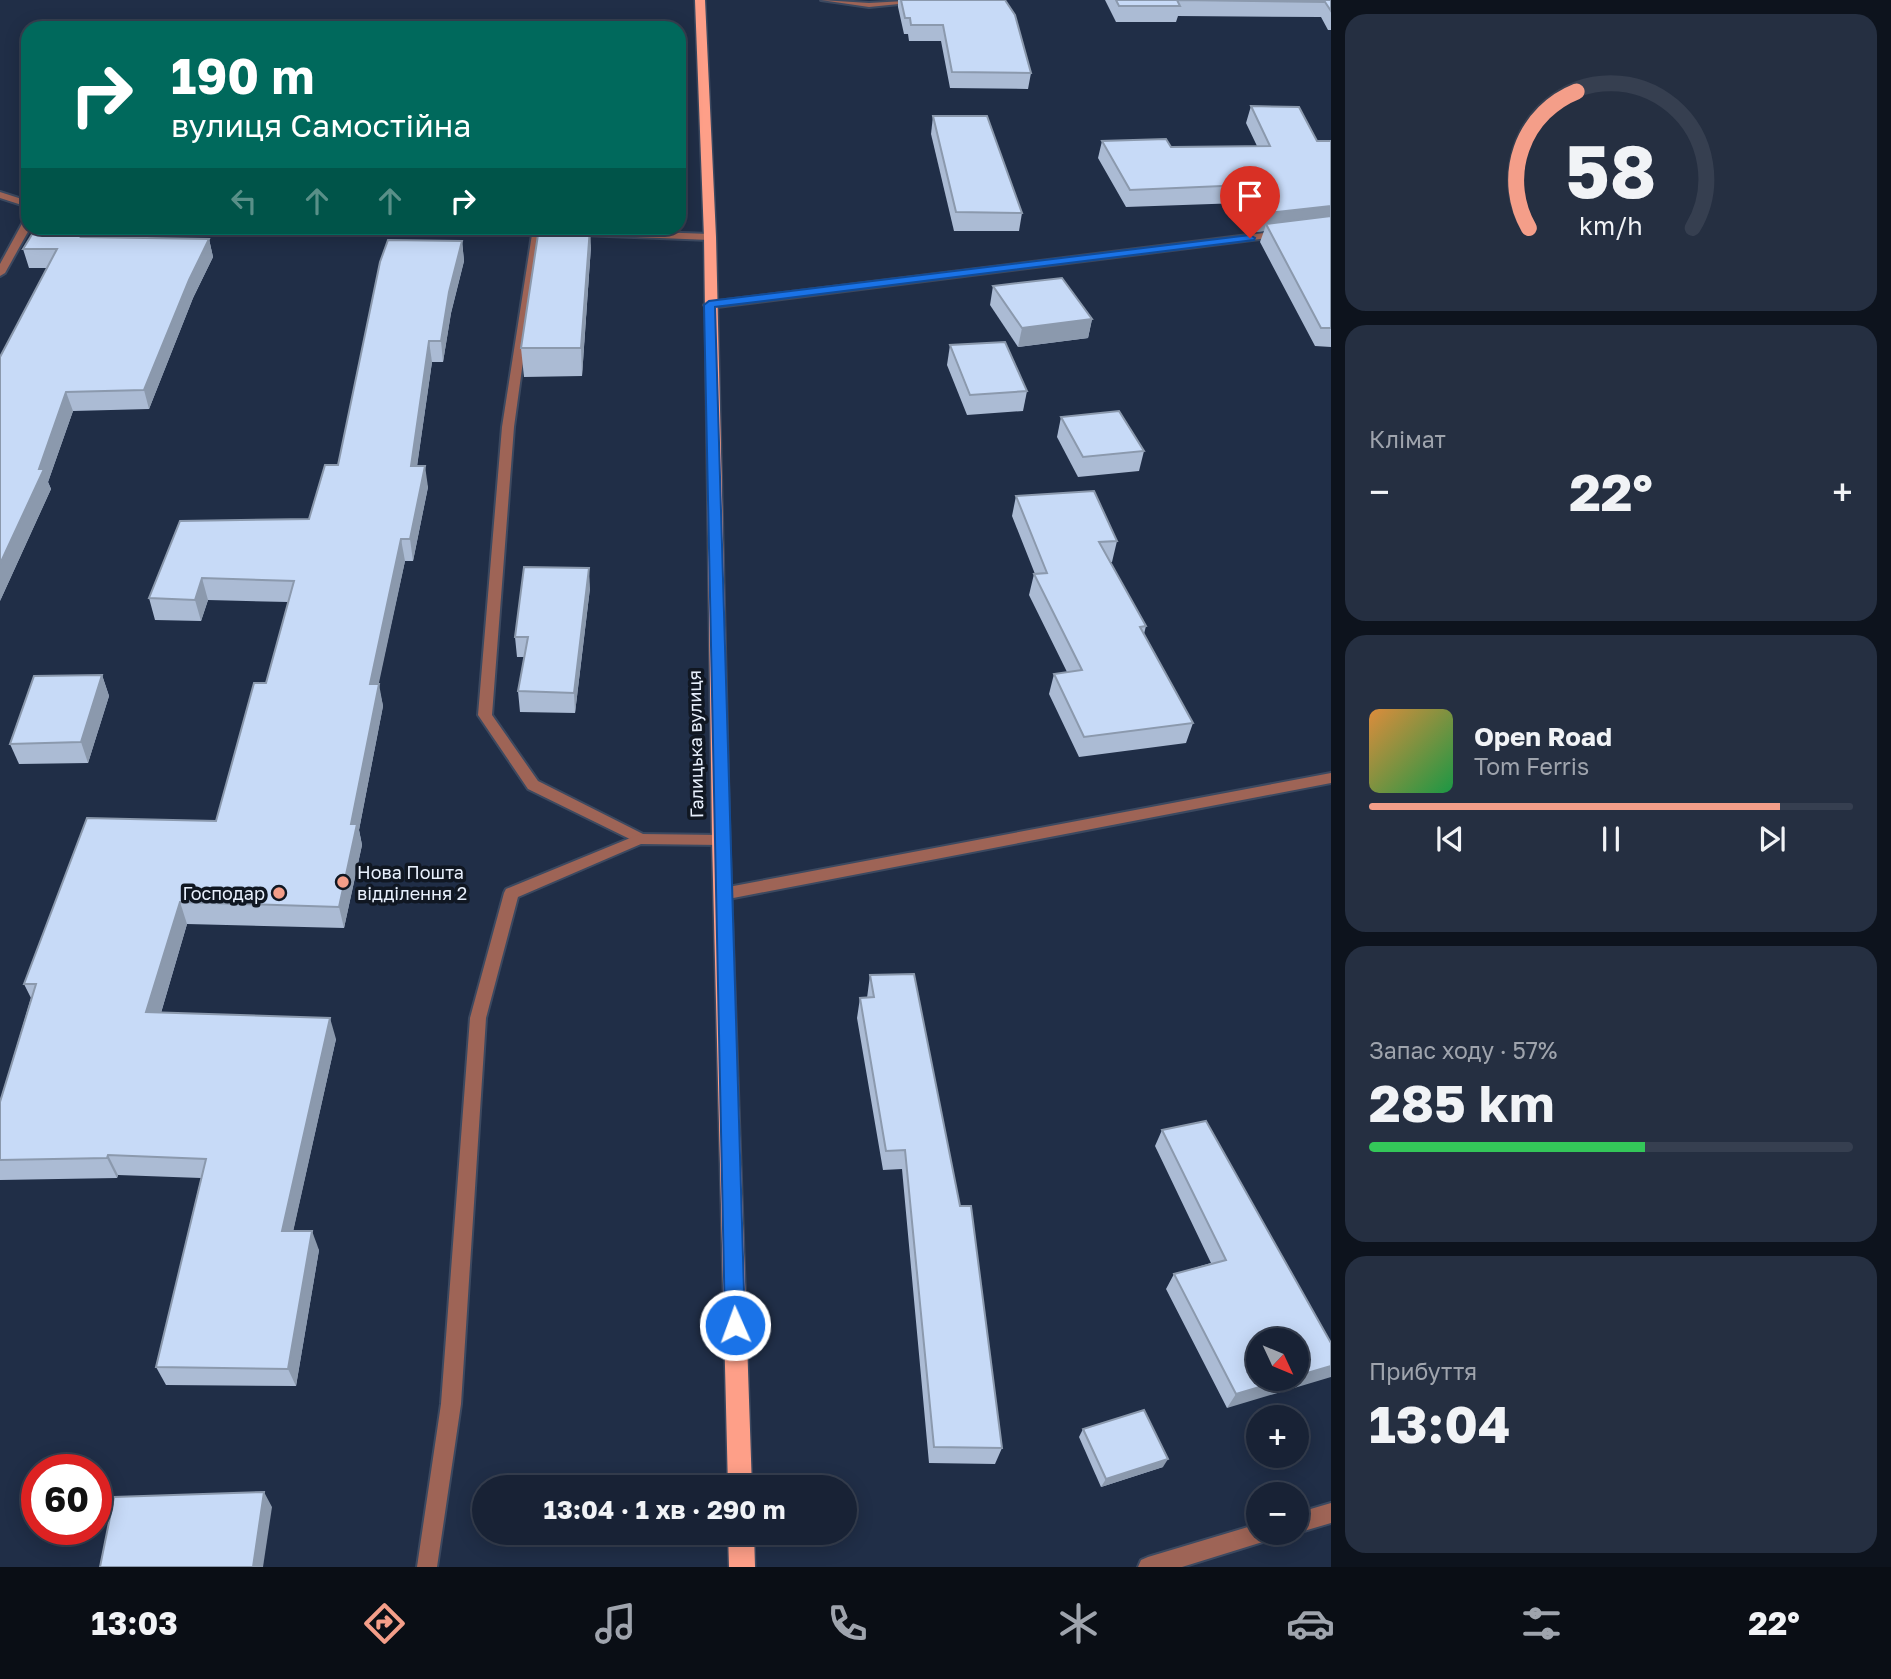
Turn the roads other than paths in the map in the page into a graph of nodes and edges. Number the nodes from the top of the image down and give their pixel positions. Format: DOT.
graph roads {
  1 [pos="700,0"];
  2 [pos="825,0"];
  3 [pos="919,0"];
  4 [pos="0,195"];
  5 [pos="21,202"];
  6 [pos="1290,233"];
  7 [pos="21,235"];
  8 [pos="535,235"];
  9 [pos="660,235"];
  10 [pos="710,237"];
  11 [pos="0,273"];
  12 [pos="709,305"];
  13 [pos="1331,778"];
  14 [pos="640,839"];
  15 [pos="721,840"];
  16 [pos="723,894"];
  17 [pos="740,1475"];
  18 [pos="1331,1513"];
  19 [pos="1309,1519"];
  20 [pos="1246,1538"];
  21 [pos="741,1545"];
  22 [pos="427,1567"];
  23 [pos="742,1567"];
  24 [pos="1147,1567"];
  1 -- 10 [label="main road, Галицька вулиця"];
  2 -- 3 [label="street"];
  4 -- 5 [label="street"];
  6 -- 12 [label="street"];
  7 -- 11 [label="street"];
  8 -- 14 [label="street"];
  9 -- 10 [label="street"];
  10 -- 12 [label="main road, Галицька вулиця"];
  12 -- 15 [label="main road, Галицька вулиця"];
  13 -- 16 [label="street"];
  14 -- 15 [label="street"];
  14 -- 22 [label="street"];
  15 -- 16 [label="main road, Галицька вулиця"];
  16 -- 17 [label="main road, Галицька вулиця"];
  18 -- 19 [label="street"];
  20 -- 24 [label="street"];
  21 -- 23 [label="main road"];
}
